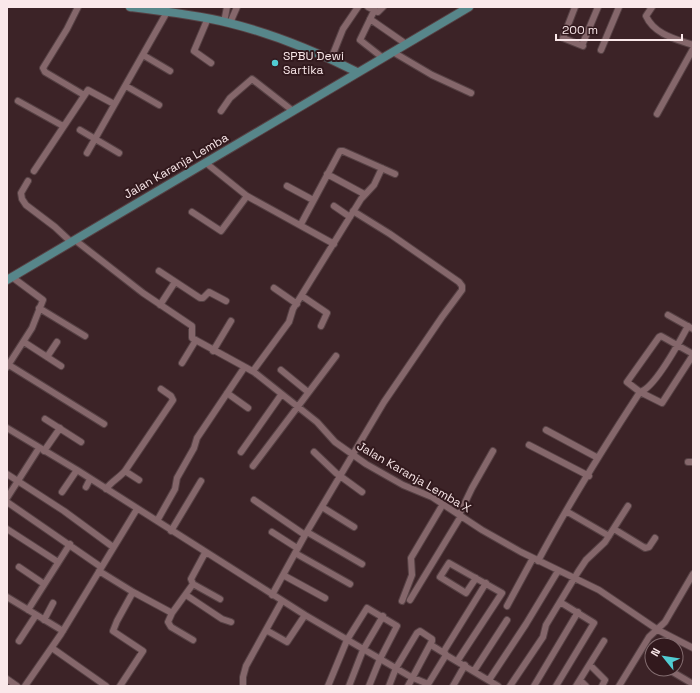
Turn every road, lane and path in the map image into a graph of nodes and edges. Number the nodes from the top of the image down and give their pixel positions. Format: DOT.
graph roads {
  1 [pos="78,7"];
  2 [pos="130,7"];
  3 [pos="227,7"];
  4 [pos="237,7"];
  5 [pos="358,7"];
  6 [pos="368,7"];
  7 [pos="383,7"];
  8 [pos="469,7"];
  9 [pos="575,7"];
  10 [pos="598,7"];
  11 [pos="619,7"];
  12 [pos="652,7"];
  13 [pos="157,9"];
  14 [pos="374,11"];
  15 [pos="167,12"];
  16 [pos="208,18"];
  17 [pos="370,19"];
  18 [pos="227,22"];
  19 [pos="406,44"];
  20 [pos="693,45"];
  21 [pos="693,49"];
  22 [pos="601,50"];
  23 [pos="393,52"];
  24 [pos="143,55"];
  25 [pos="383,58"];
  26 [pos="331,59"];
  27 [pos="211,63"];
  28 [pos="343,65"];
  29 [pos="170,71"];
  30 [pos="357,72"];
  31 [pos="344,80"];
  32 [pos="126,86"];
  33 [pos="471,93"];
  34 [pos="84,95"];
  35 [pos="18,101"];
  36 [pos="114,104"];
  37 [pos="159,105"];
  38 [pos="221,111"];
  39 [pos="293,111"];
  40 [pos="657,114"];
  41 [pos="63,126"];
  42 [pos="80,130"];
  43 [pos="95,139"];
  44 [pos="87,153"];
  45 [pos="119,153"];
  46 [pos="206,163"];
  47 [pos="382,168"];
  48 [pos="34,171"];
  49 [pos="327,174"];
  50 [pos="395,174"];
  51 [pos="28,181"];
  52 [pos="287,186"];
  53 [pos="364,194"];
  54 [pos="247,196"];
  55 [pos="313,200"];
  56 [pos="334,206"];
  57 [pos="192,212"];
  58 [pos="352,214"];
  59 [pos="301,224"];
  60 [pos="73,241"];
  61 [pos="334,244"];
  62 [pos="159,271"];
  63 [pos="9,278"];
  64 [pos="175,282"];
  65 [pos="274,288"];
  66 [pos="302,296"];
  67 [pos="226,301"];
  68 [pos="297,304"];
  69 [pos="160,305"];
  70 [pos="40,308"];
  71 [pos="668,315"];
  72 [pos="231,321"];
  73 [pos="321,326"];
  74 [pos="691,327"];
  75 [pos="85,336"];
  76 [pos="196,340"];
  77 [pos="24,342"];
  78 [pos="57,342"];
  79 [pos="678,344"];
  80 [pos="213,351"];
  81 [pos="693,354"];
  82 [pos="336,356"];
  83 [pos="47,357"];
  84 [pos="182,363"];
  85 [pos="8,366"];
  86 [pos="61,366"];
  87 [pos="244,368"];
  88 [pos="281,370"];
  89 [pos="252,371"];
  90 [pos="161,389"];
  91 [pos="308,392"];
  92 [pos="640,392"];
  93 [pos="228,393"];
  94 [pos="281,395"];
  95 [pos="297,407"];
  96 [pos="248,408"];
  97 [pos="45,419"];
  98 [pos="104,424"];
  99 [pos="7,428"];
  100 [pos="60,428"];
  101 [pos="546,430"];
  102 [pos="82,442"];
  103 [pos="529,445"];
  104 [pos="42,450"];
  105 [pos="494,451"];
  106 [pos="241,452"];
  107 [pos="314,452"];
  108 [pos="353,455"];
  109 [pos="598,458"];
  110 [pos="253,466"];
  111 [pos="77,470"];
  112 [pos="125,471"];
  113 [pos="7,474"];
  114 [pos="340,476"];
  115 [pos="589,476"];
  116 [pos="90,479"];
  117 [pos="139,480"];
  118 [pos="18,481"];
  119 [pos="201,481"];
  120 [pos="86,487"];
  121 [pos="106,489"];
  122 [pos="62,492"];
  123 [pos="362,492"];
  124 [pos="7,498"];
  125 [pos="254,500"];
  126 [pos="7,502"];
  127 [pos="443,504"];
  128 [pos="628,506"];
  129 [pos="322,507"];
  130 [pos="136,510"];
  131 [pos="566,511"];
  132 [pos="460,516"];
  133 [pos="157,521"];
  134 [pos="354,527"];
  135 [pos="7,529"];
  136 [pos="614,529"];
  137 [pos="170,531"];
  138 [pos="272,532"];
  139 [pos="306,534"];
  140 [pos="609,536"];
  141 [pos="655,538"];
  142 [pos="70,544"];
  143 [pos="113,547"];
  144 [pos="296,551"];
  145 [pos="205,553"];
  146 [pos="535,559"];
  147 [pos="58,562"];
  148 [pos="362,564"];
  149 [pos="19,567"];
  150 [pos="100,569"];
  151 [pos="558,571"];
  152 [pos="693,574"];
  153 [pos="282,575"];
  154 [pos="476,578"];
  155 [pos="574,578"];
  156 [pos="44,584"];
  157 [pos="193,584"];
  158 [pos="350,584"];
  159 [pos="486,584"];
  160 [pos="133,592"];
  161 [pos="186,595"];
  162 [pos="272,595"];
  163 [pos="7,597"];
  164 [pos="324,598"];
  165 [pos="220,599"];
  166 [pos="410,600"];
  167 [pos="282,601"];
  168 [pos="402,601"];
  169 [pos="560,602"];
  170 [pos="53,603"];
  171 [pos="507,606"];
  172 [pos="28,610"];
  173 [pos="172,612"];
  174 [pos="578,612"];
  175 [pos="36,615"];
  176 [pos="305,615"];
  177 [pos="383,616"];
  178 [pos="44,620"];
  179 [pos="507,620"];
  180 [pos="231,622"];
  181 [pos="266,630"];
  182 [pos="658,630"];
  183 [pos="63,631"];
  184 [pos="193,640"];
  185 [pos="347,640"];
  186 [pos="19,641"];
  187 [pos="604,641"];
  188 [pos="431,645"];
  189 [pos="52,648"];
  190 [pos="693,648"];
  191 [pos="363,650"];
  192 [pos="445,654"];
  193 [pos="380,659"];
  194 [pos="458,660"];
  195 [pos="465,665"];
  196 [pos="590,665"];
  197 [pos="396,668"];
  198 [pos="474,671"];
  199 [pos="411,677"];
  200 [pos="680,677"];
  201 [pos="7,679"];
  202 [pos="489,680"];
  203 [pos="580,680"];
  204 [pos="688,683"];
  205 [pos="427,685"];
  206 [pos="17,686"];
  207 [pos="25,686"];
  208 [pos="106,686"];
  209 [pos="120,686"];
  210 [pos="243,686"];
  211 [pos="328,686"];
  212 [pos="349,686"];
  213 [pos="369,686"];
  214 [pos="389,686"];
  215 [pos="408,686"];
  216 [pos="454,686"];
  217 [pos="498,686"];
  218 [pos="510,686"];
  219 [pos="534,686"];
  220 [pos="556,686"];
  221 [pos="576,686"];
  222 [pos="586,686"];
  223 [pos="602,686"];
  224 [pos="619,686"];
  1 -- 34 [label="street"];
  2 -- 13 [label="main road"];
  3 -- 18 [label="street"];
  4 -- 18 [label="street"];
  5 -- 26 [label="street"];
  6 -- 14 [label="street"];
  7 -- 14 [label="street"];
  8 -- 19 [label="main road, Jalan Karanja Lemba"];
  9 -- 10 [label="street"];
  11 -- 22 [label="street"];
  12 -- 20 [label="street"];
  13 -- 15 [label="main road"];
  14 -- 17 [label="street"];
  15 -- 16 [label="main road"];
  15 -- 24 [label="street"];
  16 -- 18 [label="main road"];
  16 -- 27 [label="street"];
  17 -- 19 [label="street"];
  17 -- 25 [label="street"];
  18 -- 26 [label="main road"];
  19 -- 23 [label="main road, Jalan Karanja Lemba"];
  21 -- 40 [label="street"];
  23 -- 25 [label="main road, Jalan Karanja Lemba"];
  23 -- 33 [label="street"];
  24 -- 29 [label="street"];
  24 -- 32 [label="street"];
  25 -- 30 [label="main road, Jalan Karanja Lemba"];
  26 -- 28 [label="main road"];
  28 -- 30 [label="main road"];
  28 -- 31 [label="main road"];
  30 -- 31 [label="main road, Jalan Karanja Lemba"];
  31 -- 39 [label="main road, Jalan Karanja Lemba"];
  32 -- 36 [label="street"];
  32 -- 37 [label="street"];
  34 -- 36 [label="street"];
  34 -- 41 [label="street"];
  35 -- 41 [label="street"];
  36 -- 43 [label="street"];
  38 -- 39 [label="street"];
  39 -- 46 [label="main road, Jalan Karanja Lemba"];
  41 -- 48 [label="street"];
  42 -- 43 [label="street"];
  43 -- 44 [label="street"];
  43 -- 45 [label="street"];
  46 -- 54 [label="street"];
  46 -- 60 [label="main road, Jalan Karanja Lemba"];
  47 -- 49 [label="street"];
  47 -- 50 [label="street"];
  47 -- 53 [label="street"];
  49 -- 53 [label="street"];
  49 -- 55 [label="street"];
  51 -- 60 [label="street"];
  52 -- 55 [label="street"];
  53 -- 58 [label="street"];
  54 -- 57 [label="street"];
  54 -- 59 [label="street"];
  55 -- 59 [label="street"];
  56 -- 58 [label="street"];
  58 -- 61 [label="street"];
  58 -- 108 [label="street"];
  59 -- 61 [label="street"];
  60 -- 63 [label="main road, Jalan Karanja Lemba"];
  60 -- 69 [label="street"];
  61 -- 66 [label="street"];
  62 -- 64 [label="street"];
  63 -- 70 [label="street"];
  64 -- 67 [label="street"];
  64 -- 69 [label="street"];
  65 -- 68 [label="street"];
  66 -- 68 [label="street"];
  66 -- 73 [label="street"];
  68 -- 89 [label="street"];
  69 -- 76 [label="street"];
  70 -- 75 [label="street"];
  70 -- 77 [label="street"];
  71 -- 74 [label="street"];
  72 -- 80 [label="street"];
  74 -- 79 [label="street"];
  76 -- 80 [label="street, Jalan Karanja Lemba X"];
  76 -- 84 [label="street"];
  77 -- 83 [label="street"];
  77 -- 85 [label="street"];
  78 -- 83 [label="street"];
  79 -- 81 [label="street"];
  79 -- 92 [label="street"];
  79 -- 92 [label="street"];
  80 -- 87 [label="street, Jalan Karanja Lemba X"];
  81 -- 92 [label="street"];
  82 -- 91 [label="street"];
  83 -- 86 [label="street"];
  85 -- 98 [label="street"];
  87 -- 89 [label="street, Jalan Karanja Lemba X"];
  87 -- 93 [label="street"];
  88 -- 91 [label="street"];
  89 -- 94 [label="street, Jalan Karanja Lemba X"];
  90 -- 112 [label="street"];
  91 -- 95 [label="street"];
  92 -- 109 [label="street"];
  93 -- 96 [label="street"];
  93 -- 133 [label="street"];
  94 -- 95 [label="street, Jalan Karanja Lemba X"];
  94 -- 106 [label="street"];
  95 -- 108 [label="street, Jalan Karanja Lemba X"];
  95 -- 110 [label="street"];
  97 -- 100 [label="street"];
  99 -- 104 [label="street"];
  100 -- 102 [label="street"];
  100 -- 104 [label="street"];
  101 -- 109 [label="street"];
  103 -- 115 [label="street"];
  104 -- 111 [label="street"];
  104 -- 118 [label="street"];
  105 -- 132 [label="street"];
  107 -- 114 [label="street"];
  108 -- 114 [label="street"];
  108 -- 127 [label="street, Jalan Karanja Lemba X"];
  109 -- 115 [label="street"];
  111 -- 116 [label="street"];
  111 -- 122 [label="street"];
  112 -- 117 [label="street"];
  112 -- 121 [label="street"];
  113 -- 118 [label="street"];
  114 -- 123 [label="street"];
  114 -- 129 [label="street"];
  115 -- 131 [label="street"];
  116 -- 120 [label="street"];
  116 -- 121 [label="street"];
  118 -- 124 [label="street"];
  118 -- 143 [label="street"];
  119 -- 137 [label="street"];
  121 -- 130 [label="street"];
  125 -- 139 [label="street"];
  126 -- 142 [label="street"];
  127 -- 132 [label="street, Jalan Karanja Lemba X"];
  127 -- 168 [label="street"];
  128 -- 136 [label="street"];
  129 -- 134 [label="street"];
  129 -- 139 [label="street"];
  130 -- 133 [label="street"];
  130 -- 143 [label="street"];
  131 -- 140 [label="street"];
  131 -- 146 [label="street"];
  132 -- 146 [label="street, Jalan Karanja Lemba X"];
  132 -- 166 [label="street"];
  133 -- 137 [label="street"];
  135 -- 147 [label="street"];
  136 -- 140 [label="street"];
  136 -- 141 [label="street"];
  137 -- 145 [label="street"];
  138 -- 144 [label="street"];
  139 -- 144 [label="street"];
  139 -- 148 [label="street"];
  140 -- 155 [label="street"];
  142 -- 147 [label="street"];
  142 -- 150 [label="street"];
  143 -- 150 [label="street"];
  144 -- 153 [label="street"];
  144 -- 158 [label="street"];
  145 -- 157 [label="street"];
  145 -- 162 [label="street"];
  146 -- 151 [label="street, Jalan Karanja Lemba X"];
  146 -- 171 [label="street"];
  147 -- 156 [label="street"];
  149 -- 156 [label="street"];
  150 -- 160 [label="street"];
  150 -- 183 [label="street"];
  151 -- 155 [label="street, Jalan Karanja Lemba X"];
  151 -- 202 [label="street"];
  152 -- 182 [label="street"];
  153 -- 162 [label="street"];
  153 -- 164 [label="street"];
  154 -- 154 [label="street"];
  154 -- 159 [label="street"];
  155 -- 169 [label="street"];
  155 -- 182 [label="street, Jalan Karanja Lemba X"];
  156 -- 172 [label="street"];
  157 -- 161 [label="street"];
  157 -- 165 [label="street"];
  159 -- 192 [label="street"];
  159 -- 194 [label="street"];
  160 -- 173 [label="street"];
  160 -- 209 [label="street"];
  161 -- 173 [label="street"];
  161 -- 180 [label="street"];
  162 -- 167 [label="street"];
  163 -- 172 [label="street"];
  167 -- 176 [label="street"];
  167 -- 181 [label="street"];
  169 -- 174 [label="street"];
  169 -- 218 [label="street"];
  170 -- 178 [label="street"];
  172 -- 175 [label="street"];
  173 -- 184 [label="street"];
  174 -- 219 [label="street"];
  174 -- 220 [label="street"];
  175 -- 178 [label="street"];
  175 -- 186 [label="street"];
  176 -- 181 [label="street"];
  176 -- 185 [label="street"];
  177 -- 185 [label="street"];
  177 -- 191 [label="street"];
  177 -- 193 [label="street"];
  178 -- 183 [label="street"];
  179 -- 198 [label="street"];
  181 -- 210 [label="street"];
  182 -- 190 [label="street, Jalan Karanja Lemba X"];
  182 -- 224 [label="street"];
  183 -- 189 [label="street"];
  185 -- 191 [label="street"];
  185 -- 211 [label="street"];
  187 -- 196 [label="street"];
  188 -- 192 [label="street"];
  188 -- 197 [label="street"];
  188 -- 199 [label="street"];
  189 -- 207 [label="street"];
  189 -- 208 [label="street"];
  191 -- 193 [label="street"];
  191 -- 212 [label="street"];
  192 -- 194 [label="street"];
  192 -- 205 [label="street"];
  193 -- 197 [label="street"];
  193 -- 213 [label="street"];
  194 -- 195 [label="street"];
  195 -- 198 [label="street"];
  195 -- 216 [label="street"];
  196 -- 203 [label="street"];
  196 -- 223 [label="street"];
  197 -- 199 [label="street"];
  197 -- 214 [label="street"];
  198 -- 202 [label="street"];
  199 -- 205 [label="street"];
  199 -- 215 [label="street"];
  200 -- 204 [label="street"];
  201 -- 206 [label="street"];
  202 -- 217 [label="street"];
  203 -- 221 [label="street"];
  203 -- 222 [label="street"];
}
